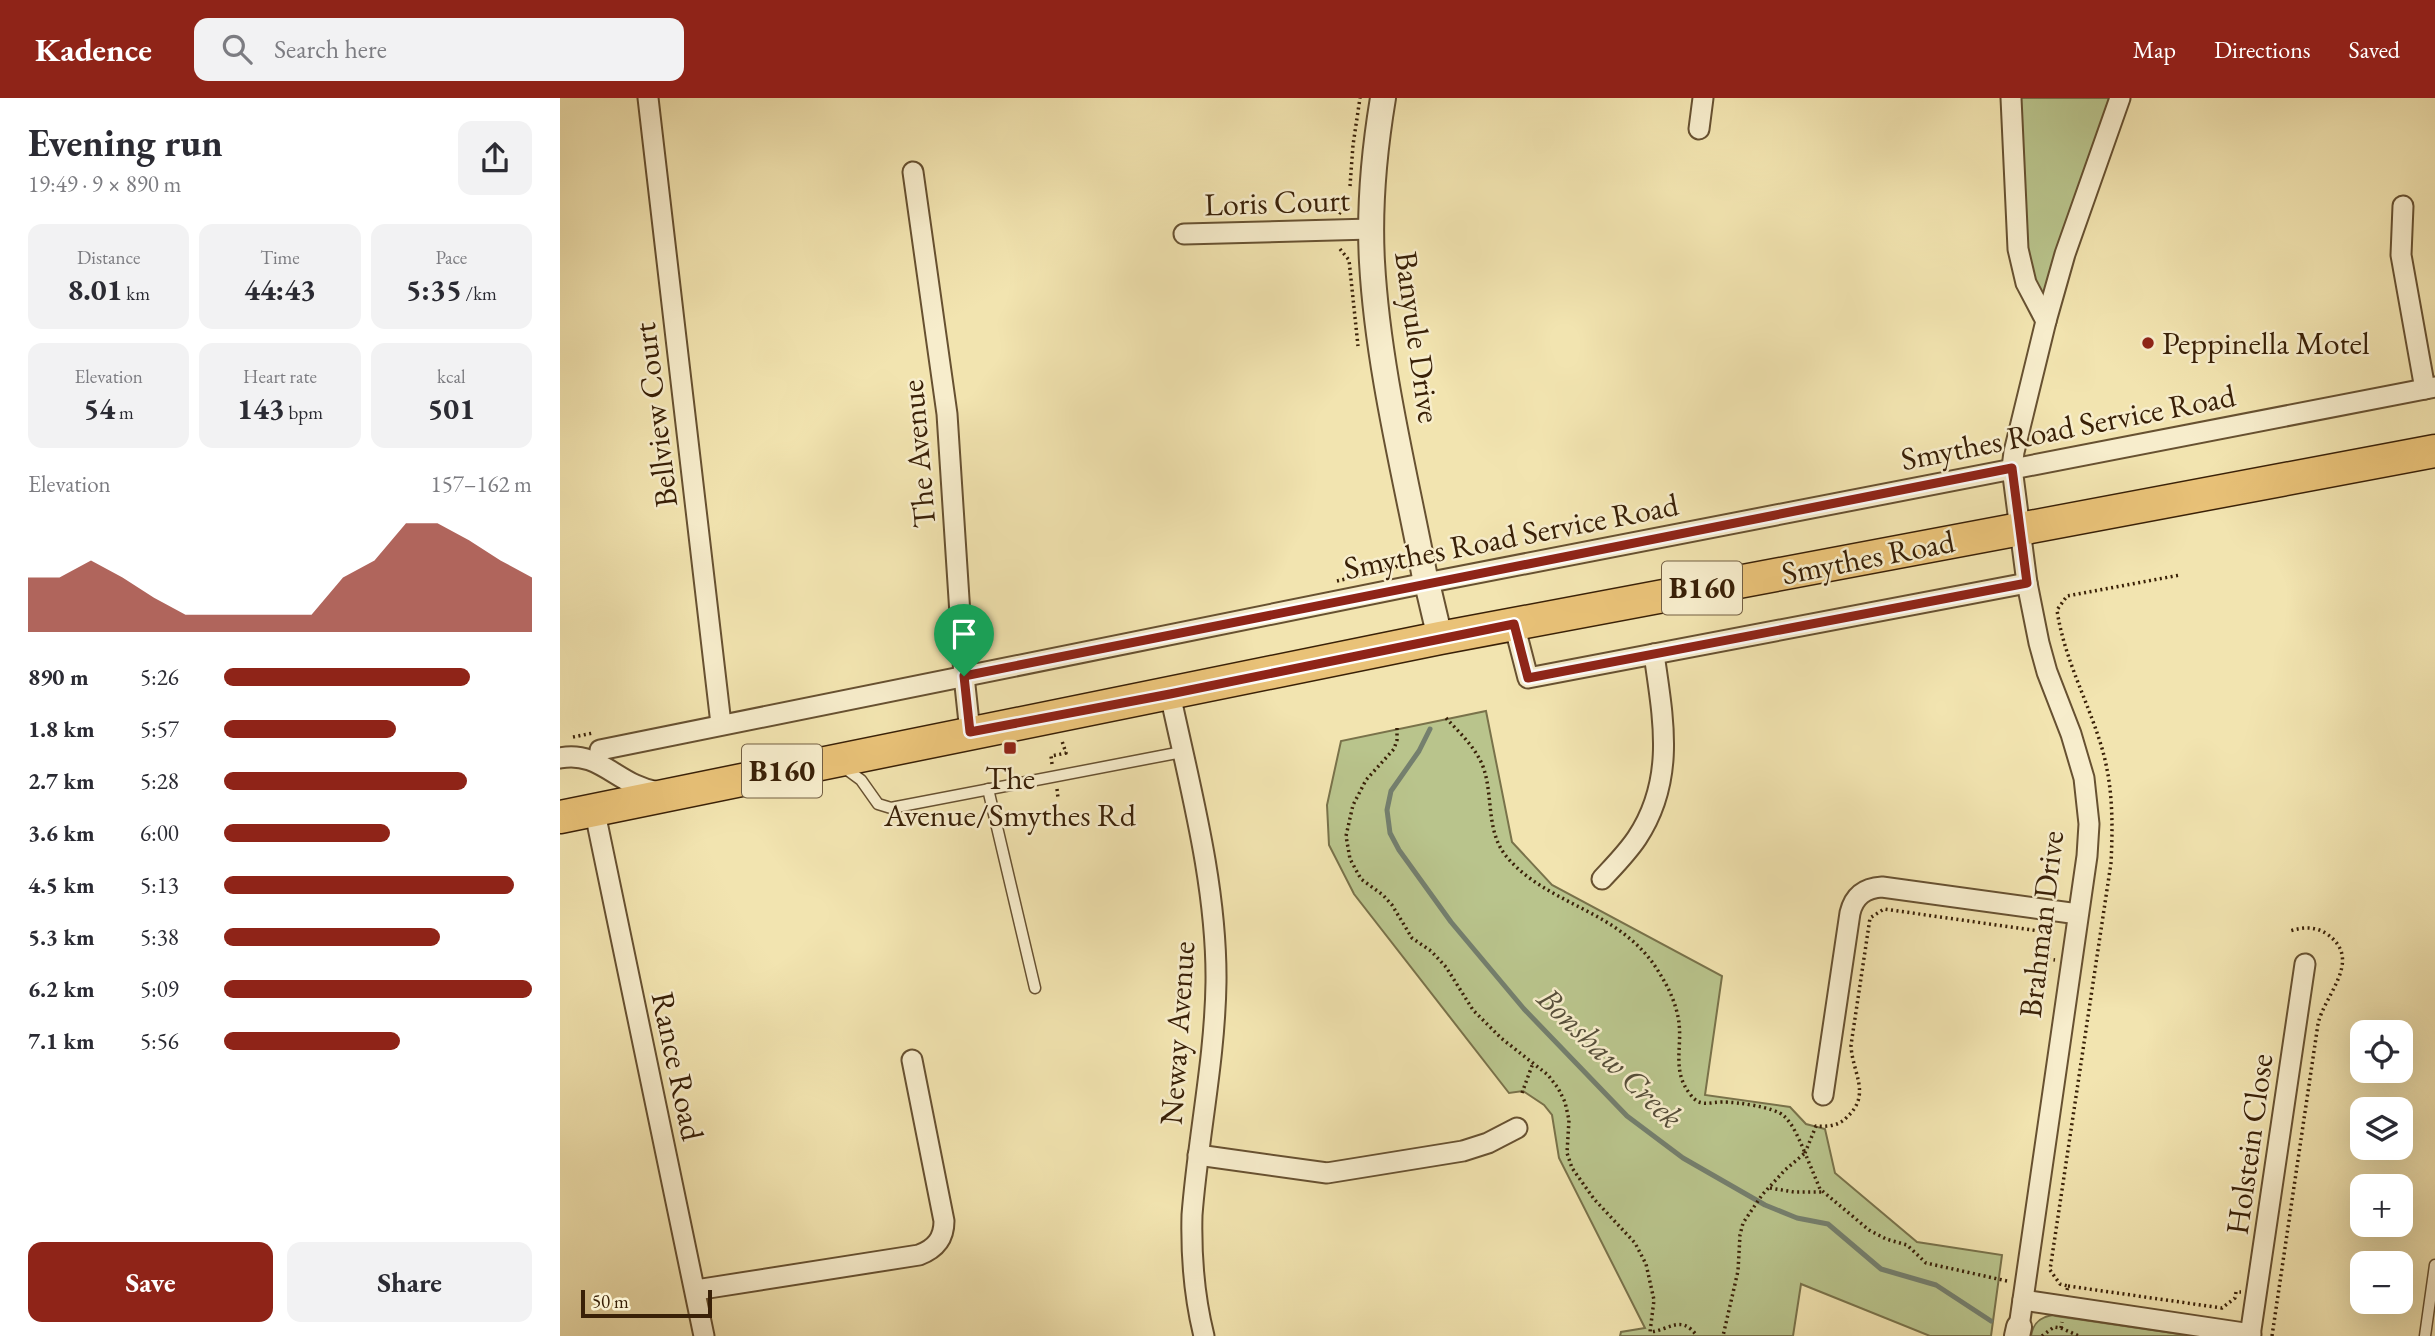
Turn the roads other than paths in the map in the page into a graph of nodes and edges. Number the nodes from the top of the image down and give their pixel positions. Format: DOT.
graph roads {
  1 [pos="648,98"];
  2 [pos="1383,98"];
  3 [pos="1703,98"];
  4 [pos="2011,98"];
  5 [pos="2120,98"];
  6 [pos="1699,129"];
  7 [pos="913,172"];
  8 [pos="2403,206"];
  9 [pos="1371,229"];
  10 [pos="1184,234"];
  11 [pos="2046,321"];
  12 [pos="2430,388"];
  13 [pos="2435,451"];
  14 [pos="2012,468"];
  15 [pos="2020,528"];
  16 [pos="1427,583"];
  17 [pos="2027,583"];
  18 [pos="1514,624"];
  19 [pos="1440,638"];
  20 [pos="1654,654"];
  21 [pos="964,676"];
  22 [pos="1170,694"];
  23 [pos="721,724"];
  24 [pos="970,732"];
  25 [pos="600,750"];
  26 [pos="1182,752"];
  27 [pos="560,758"];
  28 [pos="832,761"];
  29 [pos="988,789"];
  30 [pos="669,793"];
  31 [pos="594,808"];
  32 [pos="560,814"];
  33 [pos="1602,879"];
  34 [pos="2078,914"];
  35 [pos="2305,964"];
  36 [pos="1035,988"];
  37 [pos="912,1060"];
  38 [pos="1823,1095"];
  39 [pos="1517,1128"];
  40 [pos="1198,1156"];
  41 [pos="2435,1265"];
  42 [pos="696,1290"];
  43 [pos="2024,1292"];
  44 [pos="2018,1331"];
  45 [pos="2250,1335"];
  46 [pos="704,1336"];
  47 [pos="1204,1336"];
  48 [pos="2425,1336"];
  1 -- 23 [label="street, Bellview Court"];
  2 -- 9 [label="street, Banyule Drive"];
  3 -- 6 [label="street"];
  4 -- 11 [label="street"];
  5 -- 11 [label="street, Brahman Drive"];
  7 -- 21 [label="street, The Avenue"];
  8 -- 12 [label="street"];
  9 -- 10 [label="street, Loris Court"];
  9 -- 16 [label="street, Banyule Drive"];
  11 -- 14 [label="street, Brahman Drive"];
  12 -- 14 [label="street, Smythes Road Service Road"];
  13 -- 15 [label="main road, Smythes Road / B160"];
  14 -- 15 [label="street, Brahman Drive"];
  14 -- 16 [label="street, Smythes Road Service Road"];
  15 -- 17 [label="street, Brahman Drive"];
  15 -- 18 [label="main road, Smythes Road / B160"];
  16 -- 19 [label="street, Banyule Drive"];
  16 -- 21 [label="street, Smythes Road Service Road"];
  17 -- 20 [label="street"];
  17 -- 34 [label="street, Brahman Drive"];
  18 -- 19 [label="main road, Smythes Road / B160"];
  18 -- 20 [label="street"];
  19 -- 22 [label="main road, Smythes Road / B160"];
  20 -- 33 [label="street"];
  21 -- 23 [label="street, Smythes Road Service Road"];
  21 -- 24 [label="street, The Avenue"];
  22 -- 24 [label="main road, Smythes Road / B160"];
  22 -- 26 [label="street, Neway Avenue"];
  23 -- 25 [label="street, Smythes Road Service Road"];
  24 -- 28 [label="main road, Smythes Road / B160"];
  26 -- 29 [label="lane"];
  26 -- 40 [label="street, Neway Avenue"];
  27 -- 30 [label="street"];
  28 -- 29 [label="lane"];
  28 -- 30 [label="main road, Smythes Road / B160"];
  29 -- 36 [label="lane"];
  30 -- 31 [label="main road, Smythes Road / B160"];
  31 -- 32 [label="main road, Smythes Road / B160"];
  31 -- 42 [label="street, Rance Road"];
  34 -- 38 [label="street"];
  34 -- 43 [label="street, Brahman Drive"];
  35 -- 45 [label="street, Holstein Close"];
  37 -- 42 [label="street"];
  39 -- 40 [label="street"];
  40 -- 47 [label="street, Neway Avenue"];
  41 -- 48 [label="lane"];
  42 -- 46 [label="street, Rance Road"];
  43 -- 44 [label="street, Brahman Drive"];
  43 -- 45 [label="street, Holstein Close"];
}
